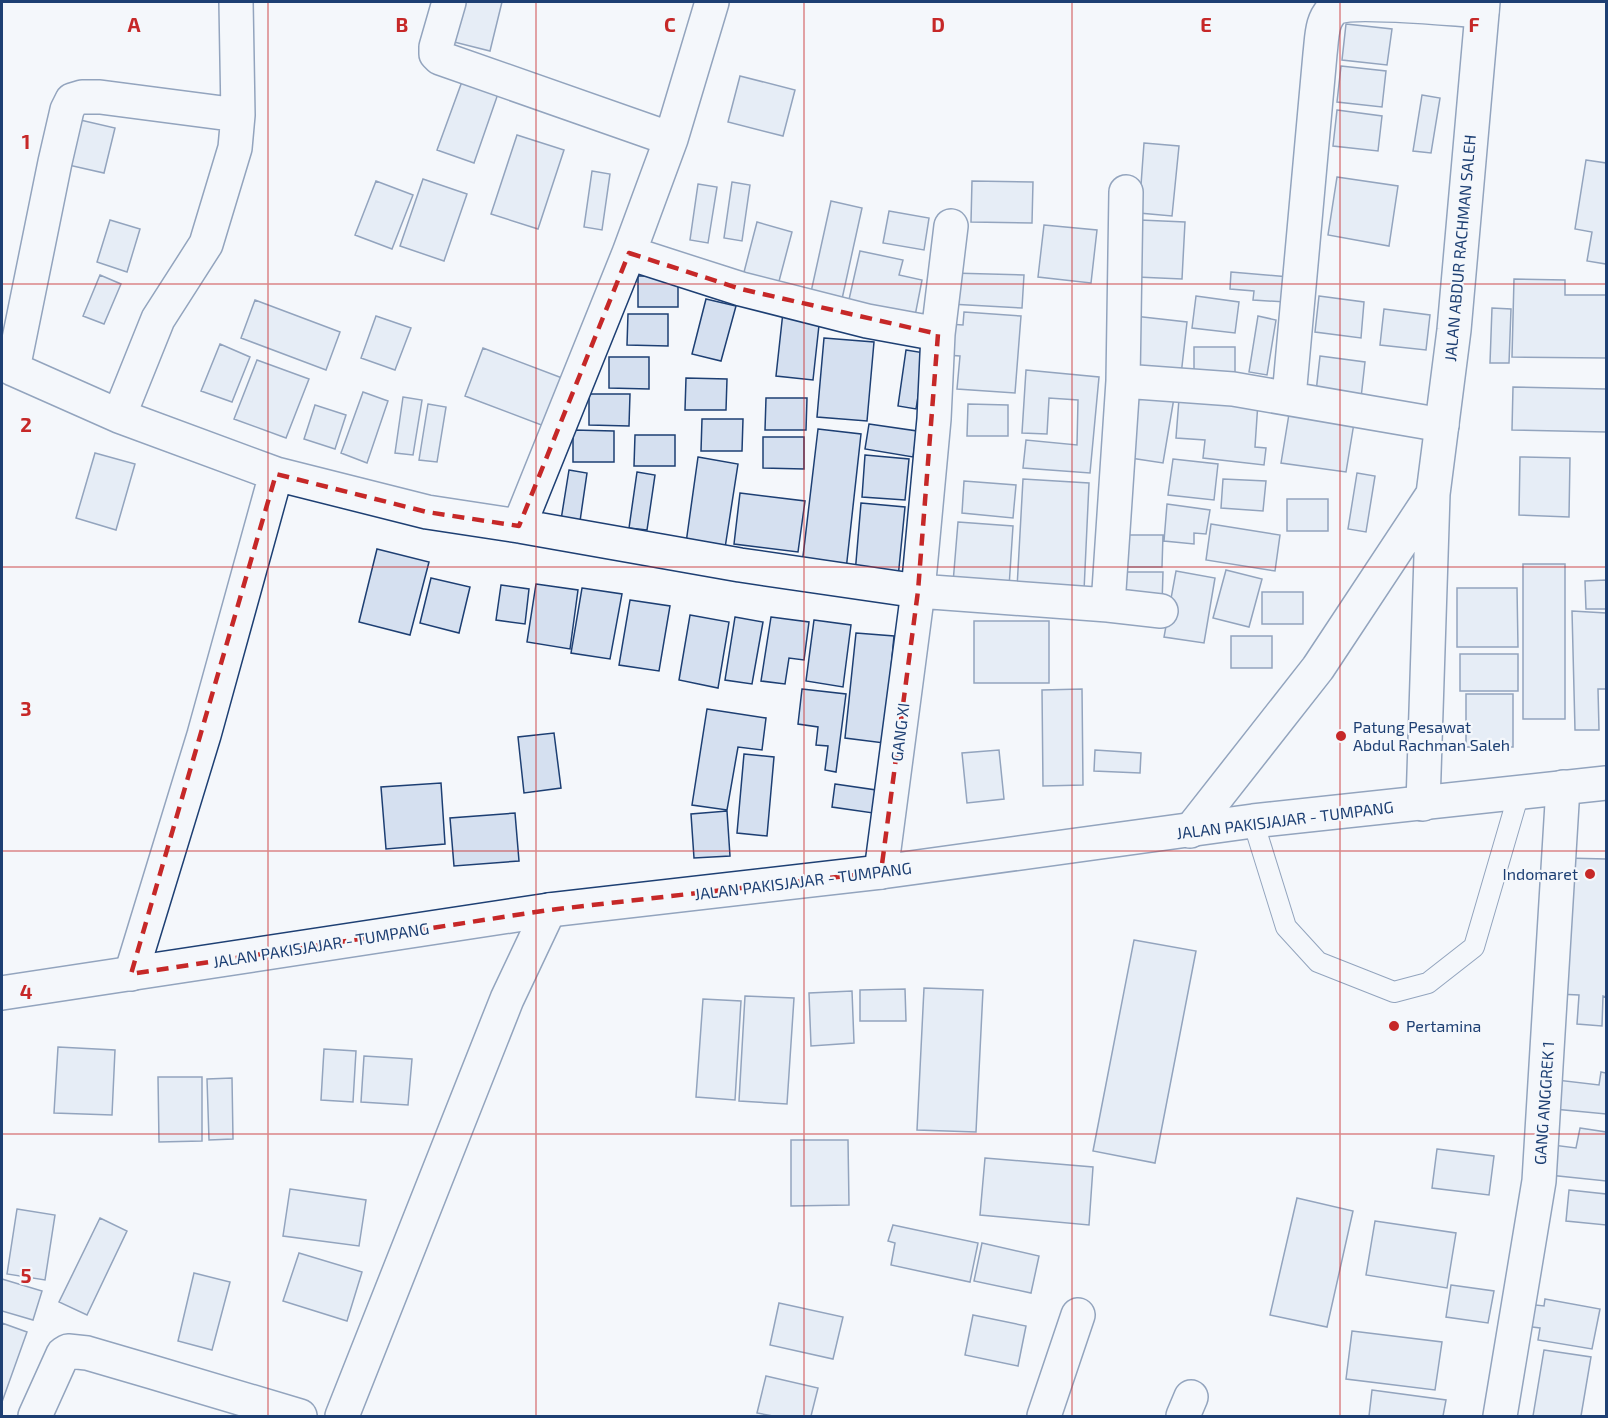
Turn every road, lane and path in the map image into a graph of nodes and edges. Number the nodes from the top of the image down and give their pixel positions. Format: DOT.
graph roads {
  1 [pos="236,2"];
  2 [pos="449,2"];
  3 [pos="712,2"];
  4 [pos="1483,6"];
  5 [pos="238,115"];
  6 [pos="671,139"];
  7 [pos="1126,192"];
  8 [pos="951,226"];
  9 [pos="628,253"];
  10 [pos="938,334"];
  11 [pos="7,364"];
  12 [pos="1124,381"];
  13 [pos="1289,397"];
  14 [pos="118,416"];
  15 [pos="1442,425"];
  16 [pos="276,474"];
  17 [pos="1433,494"];
  18 [pos="519,526"];
  19 [pos="918,591"];
  20 [pos="1108,605"];
  21 [pos="1161,611"];
  22 [pos="1606,783"];
  23 [pos="1563,787"];
  24 [pos="1519,793"];
  25 [pos="1424,804"];
  26 [pos="1254,821"];
  27 [pos="1190,831"];
  28 [pos="881,872"];
  29 [pos="549,910"];
  30 [pos="131,974"];
  31 [pos="2,993"];
  32 [pos="1078,1315"];
  33 [pos="35,1416"];
  34 [pos="300,1416"];
  35 [pos="342,1416"];
  36 [pos="1044,1416"];
  37 [pos="1500,1416"];
  1 -- 5 [label="street"];
  2 -- 6 [label="street"];
  3 -- 6 [label="street"];
  4 -- 13 [label="street"];
  4 -- 15 [label="street, JALAN ABDUR RACHMAN SALEH"];
  5 -- 11 [label="street"];
  5 -- 14 [label="street"];
  6 -- 9 [label="street"];
  7 -- 12 [label="street"];
  8 -- 10 [label="street, GANG XI"];
  9 -- 10 [label="street"];
  9 -- 18 [label="street"];
  10 -- 19 [label="street, GANG XI"];
  11 -- 14 [label="street"];
  12 -- 13 [label="street"];
  12 -- 20 [label="street"];
  13 -- 15 [label="street"];
  14 -- 16 [label="street"];
  15 -- 17 [label="street, JALAN ABDUR RACHMAN SALEH"];
  16 -- 18 [label="street"];
  16 -- 30 [label="street"];
  17 -- 25 [label="street, JALAN ABDUR RACHMAN SALEH"];
  17 -- 27 [label="street, JALAN ABDUR RACHMAN SALEH"];
  18 -- 19 [label="street"];
  19 -- 20 [label="street"];
  19 -- 28 [label="street, GANG XI"];
  20 -- 21 [label="street"];
  22 -- 23 [label="street, JALAN PAKISJAJAR - TUMPANG"];
  23 -- 24 [label="street, JALAN PAKISJAJAR - TUMPANG"];
  23 -- 37 [label="street, GANG ANGGREK 1"];
  24 -- 25 [label="street, JALAN PAKISJAJAR - TUMPANG"];
  24 -- 26 [label="lane"];
  25 -- 26 [label="street, JALAN PAKISJAJAR - TUMPANG"];
  26 -- 27 [label="street, JALAN PAKISJAJAR - TUMPANG"];
  27 -- 28 [label="street, JALAN PAKISJAJAR - TUMPANG"];
  28 -- 29 [label="street, JALAN PAKISJAJAR - TUMPANG"];
  29 -- 30 [label="street, JALAN PAKISJAJAR - TUMPANG"];
  29 -- 35 [label="street"];
  30 -- 31 [label="street, JALAN PAKISJAJAR - TUMPANG"];
  32 -- 36 [label="street"];
  33 -- 34 [label="street"];
}
